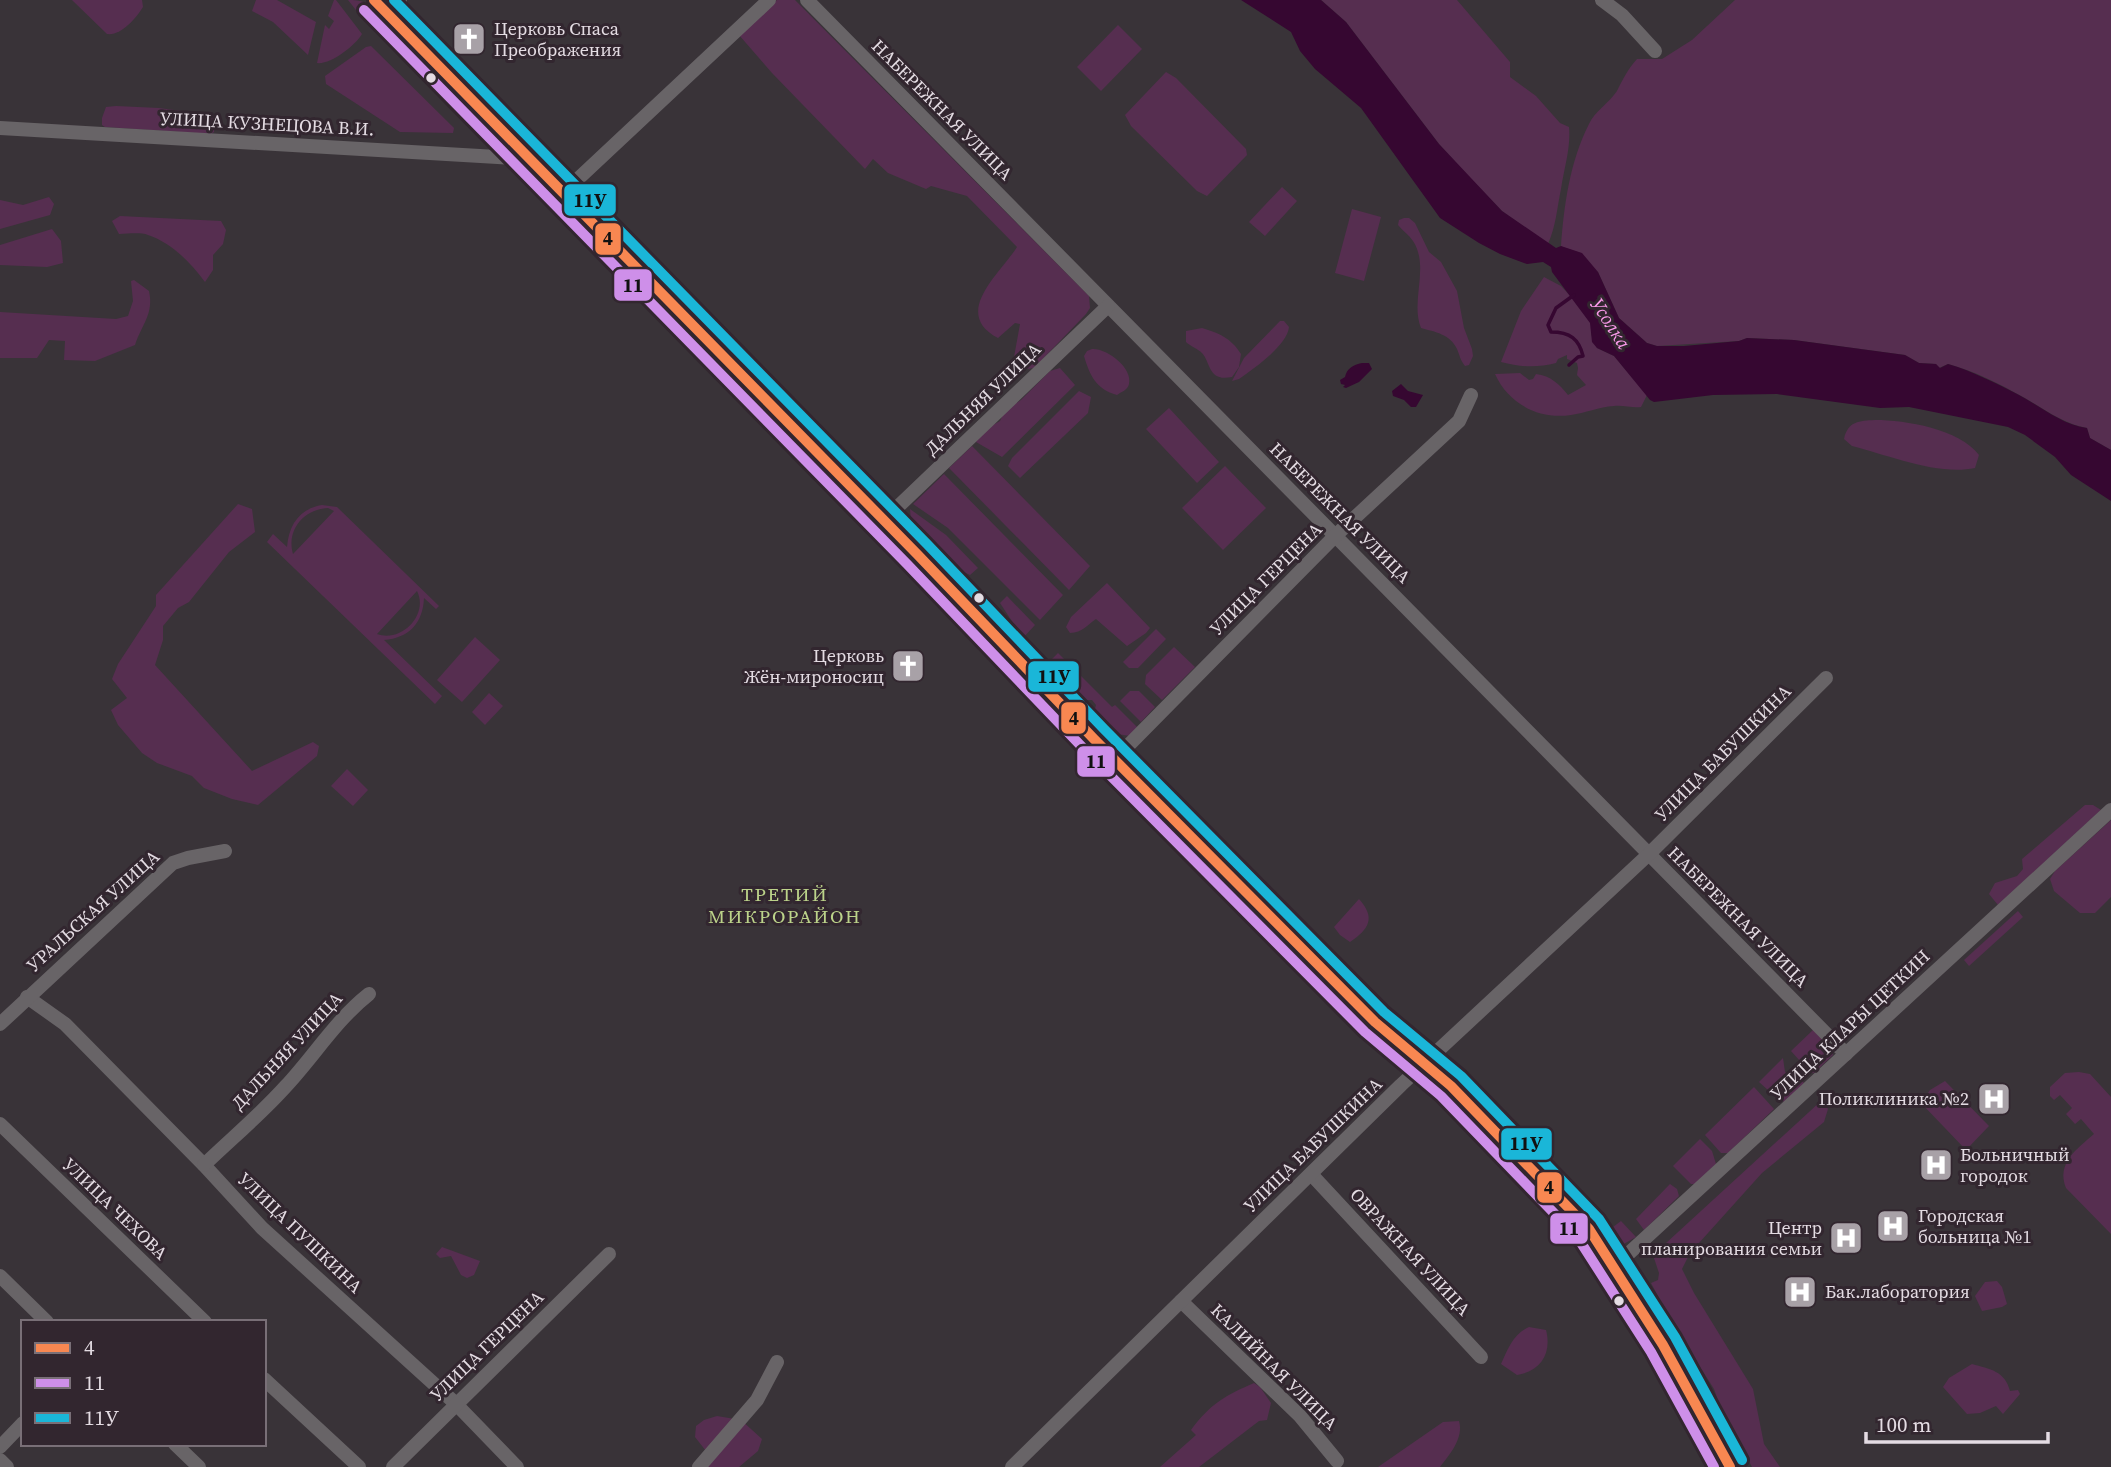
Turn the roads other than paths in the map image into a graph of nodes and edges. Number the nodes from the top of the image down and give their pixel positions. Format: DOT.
graph roads {
  1 [pos="374,0"];
  2 [pos="400,0"];
  3 [pos="769,0"];
  4 [pos="807,0"];
  5 [pos="1602,0"];
  6 [pos="387,13"];
  7 [pos="1655,51"];
  8 [pos="0,128"];
  9 [pos="531,159"];
  10 [pos="564,192"];
  11 [pos="1108,306"];
  12 [pos="1471,394"];
  13 [pos="884,520"];
  14 [pos="1335,536"];
  15 [pos="1826,678"];
  16 [pos="1114,760"];
  17 [pos="2111,810"];
  18 [pos="225,851"];
  19 [pos="1648,854"];
  20 [pos="369,994"];
  21 [pos="27,997"];
  22 [pos="0,1024"];
  23 [pos="1846,1054"];
  24 [pos="1424,1063"];
  25 [pos="0,1124"];
  26 [pos="204,1166"];
  27 [pos="1311,1174"];
  28 [pos="609,1254"];
  29 [pos="1614,1267"];
  30 [pos="0,1276"];
  31 [pos="1181,1301"];
  32 [pos="45,1320"];
  33 [pos="203,1320"];
  34 [pos="1480,1357"];
  35 [pos="777,1362"];
  36 [pos="266,1381"];
  37 [pos="455,1403"];
  38 [pos="21,1425"];
  39 [pos="177,1446"];
  40 [pos="0,1447"];
  41 [pos="0,1460"];
  42 [pos="1337,1461"];
  43 [pos="7,1467"];
  44 [pos="199,1467"];
  45 [pos="359,1467"];
  46 [pos="393,1467"];
  47 [pos="517,1467"];
  48 [pos="699,1467"];
  49 [pos="1012,1467"];
  50 [pos="1730,1467"];
  1 -- 6 [label="street"];
  2 -- 6 [label="street"];
  3 -- 10 [label="street"];
  4 -- 11 [label="street, НАБЕРЕЖНАЯ УЛИЦА"];
  5 -- 7 [label="street"];
  6 -- 9 [label="street"];
  8 -- 9 [label="street, УЛИЦА КУЗНЕЦОВА В.И."];
  9 -- 10 [label="street"];
  10 -- 13 [label="street"];
  11 -- 13 [label="street, ДАЛЬНЯЯ УЛИЦА"];
  11 -- 14 [label="street, НАБЕРЕЖНАЯ УЛИЦА"];
  12 -- 14 [label="street, УЛИЦА ГЕРЦЕНА"];
  13 -- 16 [label="street"];
  14 -- 16 [label="street, УЛИЦА ГЕРЦЕНА"];
  14 -- 19 [label="street, НАБЕРЕЖНАЯ УЛИЦА"];
  15 -- 19 [label="street, УЛИЦА БАБУШКИНА"];
  16 -- 24 [label="street"];
  17 -- 23 [label="street, УЛИЦА КЛАРЫ ЦЕТКИН"];
  18 -- 21 [label="street, УРАЛЬСКАЯ УЛИЦА"];
  19 -- 23 [label="street, НАБЕРЕЖНАЯ УЛИЦА"];
  19 -- 24 [label="street, УЛИЦА БАБУШКИНА"];
  20 -- 26 [label="street, ДАЛЬНЯЯ УЛИЦА"];
  21 -- 22 [label="street, УРАЛЬСКАЯ УЛИЦА"];
  21 -- 26 [label="street, УЛИЦА ПУШКИНА"];
  23 -- 29 [label="street, УЛИЦА КЛАРЫ ЦЕТКИН"];
  24 -- 27 [label="street, УЛИЦА БАБУШКИНА"];
  24 -- 29 [label="street"];
  25 -- 33 [label="street, УЛИЦА ЧЕХОВА"];
  26 -- 37 [label="street, УЛИЦА ПУШКИНА"];
  27 -- 31 [label="street, УЛИЦА БАБУШКИНА"];
  27 -- 34 [label="street, ОВРАЖНАЯ УЛИЦА"];
  28 -- 37 [label="street, УЛИЦА ГЕРЦЕНА"];
  29 -- 50 [label="street"];
  30 -- 32 [label="street"];
  31 -- 42 [label="street, КАЛИЙНАЯ УЛИЦА"];
  31 -- 49 [label="street, УЛИЦА БАБУШКИНА"];
  35 -- 48 [label="street"];
  36 -- 45 [label="street"];
  37 -- 46 [label="street, УЛИЦА ГЕРЦЕНА"];
  37 -- 47 [label="street, УЛИЦА ПУШКИНА"];
  38 -- 40 [label="street"];
  39 -- 44 [label="street"];
  41 -- 43 [label="street"];
}
